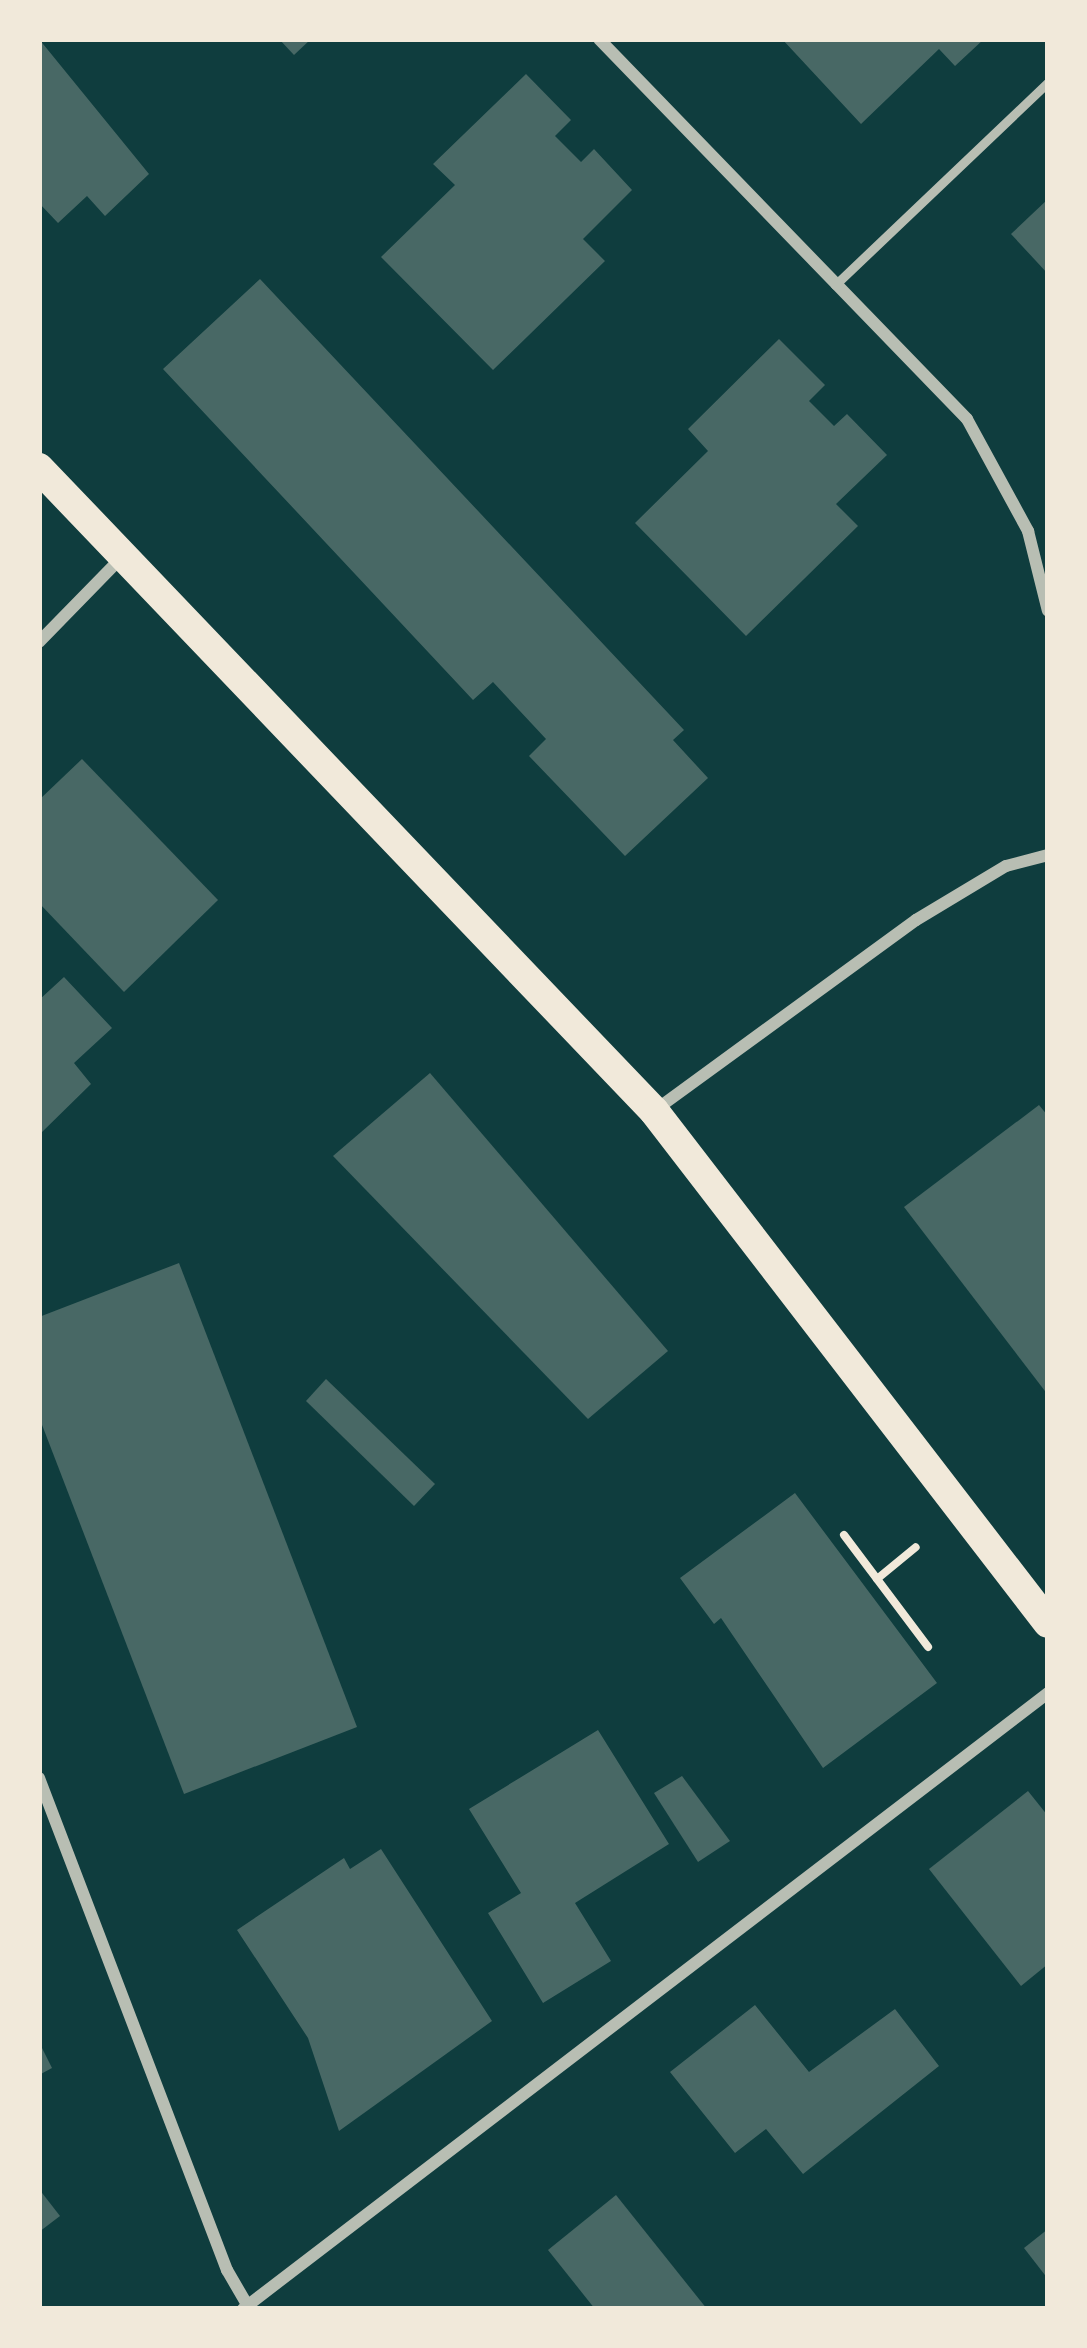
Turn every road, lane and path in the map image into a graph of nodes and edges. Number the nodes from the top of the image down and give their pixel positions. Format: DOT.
graph roads {
  1 [pos="599,39"];
  2 [pos="1048,82"];
  3 [pos="835,285"];
  4 [pos="39,468"];
  5 [pos="124,556"];
  6 [pos="1048,611"];
  7 [pos="39,642"];
  8 [pos="1048,854"];
  9 [pos="654,1111"];
  10 [pos="844,1535"];
  11 [pos="916,1547"];
  12 [pos="877,1579"];
  13 [pos="1048,1623"];
  14 [pos="928,1647"];
  15 [pos="1048,1693"];
  16 [pos="39,1778"];
  17 [pos="247,2308"];
  1 -- 3 [label="street"];
  2 -- 3 [label="lane"];
  3 -- 6 [label="street"];
  4 -- 5 [label="main road"];
  5 -- 7 [label="street"];
  5 -- 9 [label="main road"];
  8 -- 9 [label="street"];
  9 -- 13 [label="main road"];
  10 -- 12 [label="path"];
  11 -- 12 [label="path"];
  12 -- 14 [label="path"];
  15 -- 17 [label="street"];
  16 -- 17 [label="street"];
}
